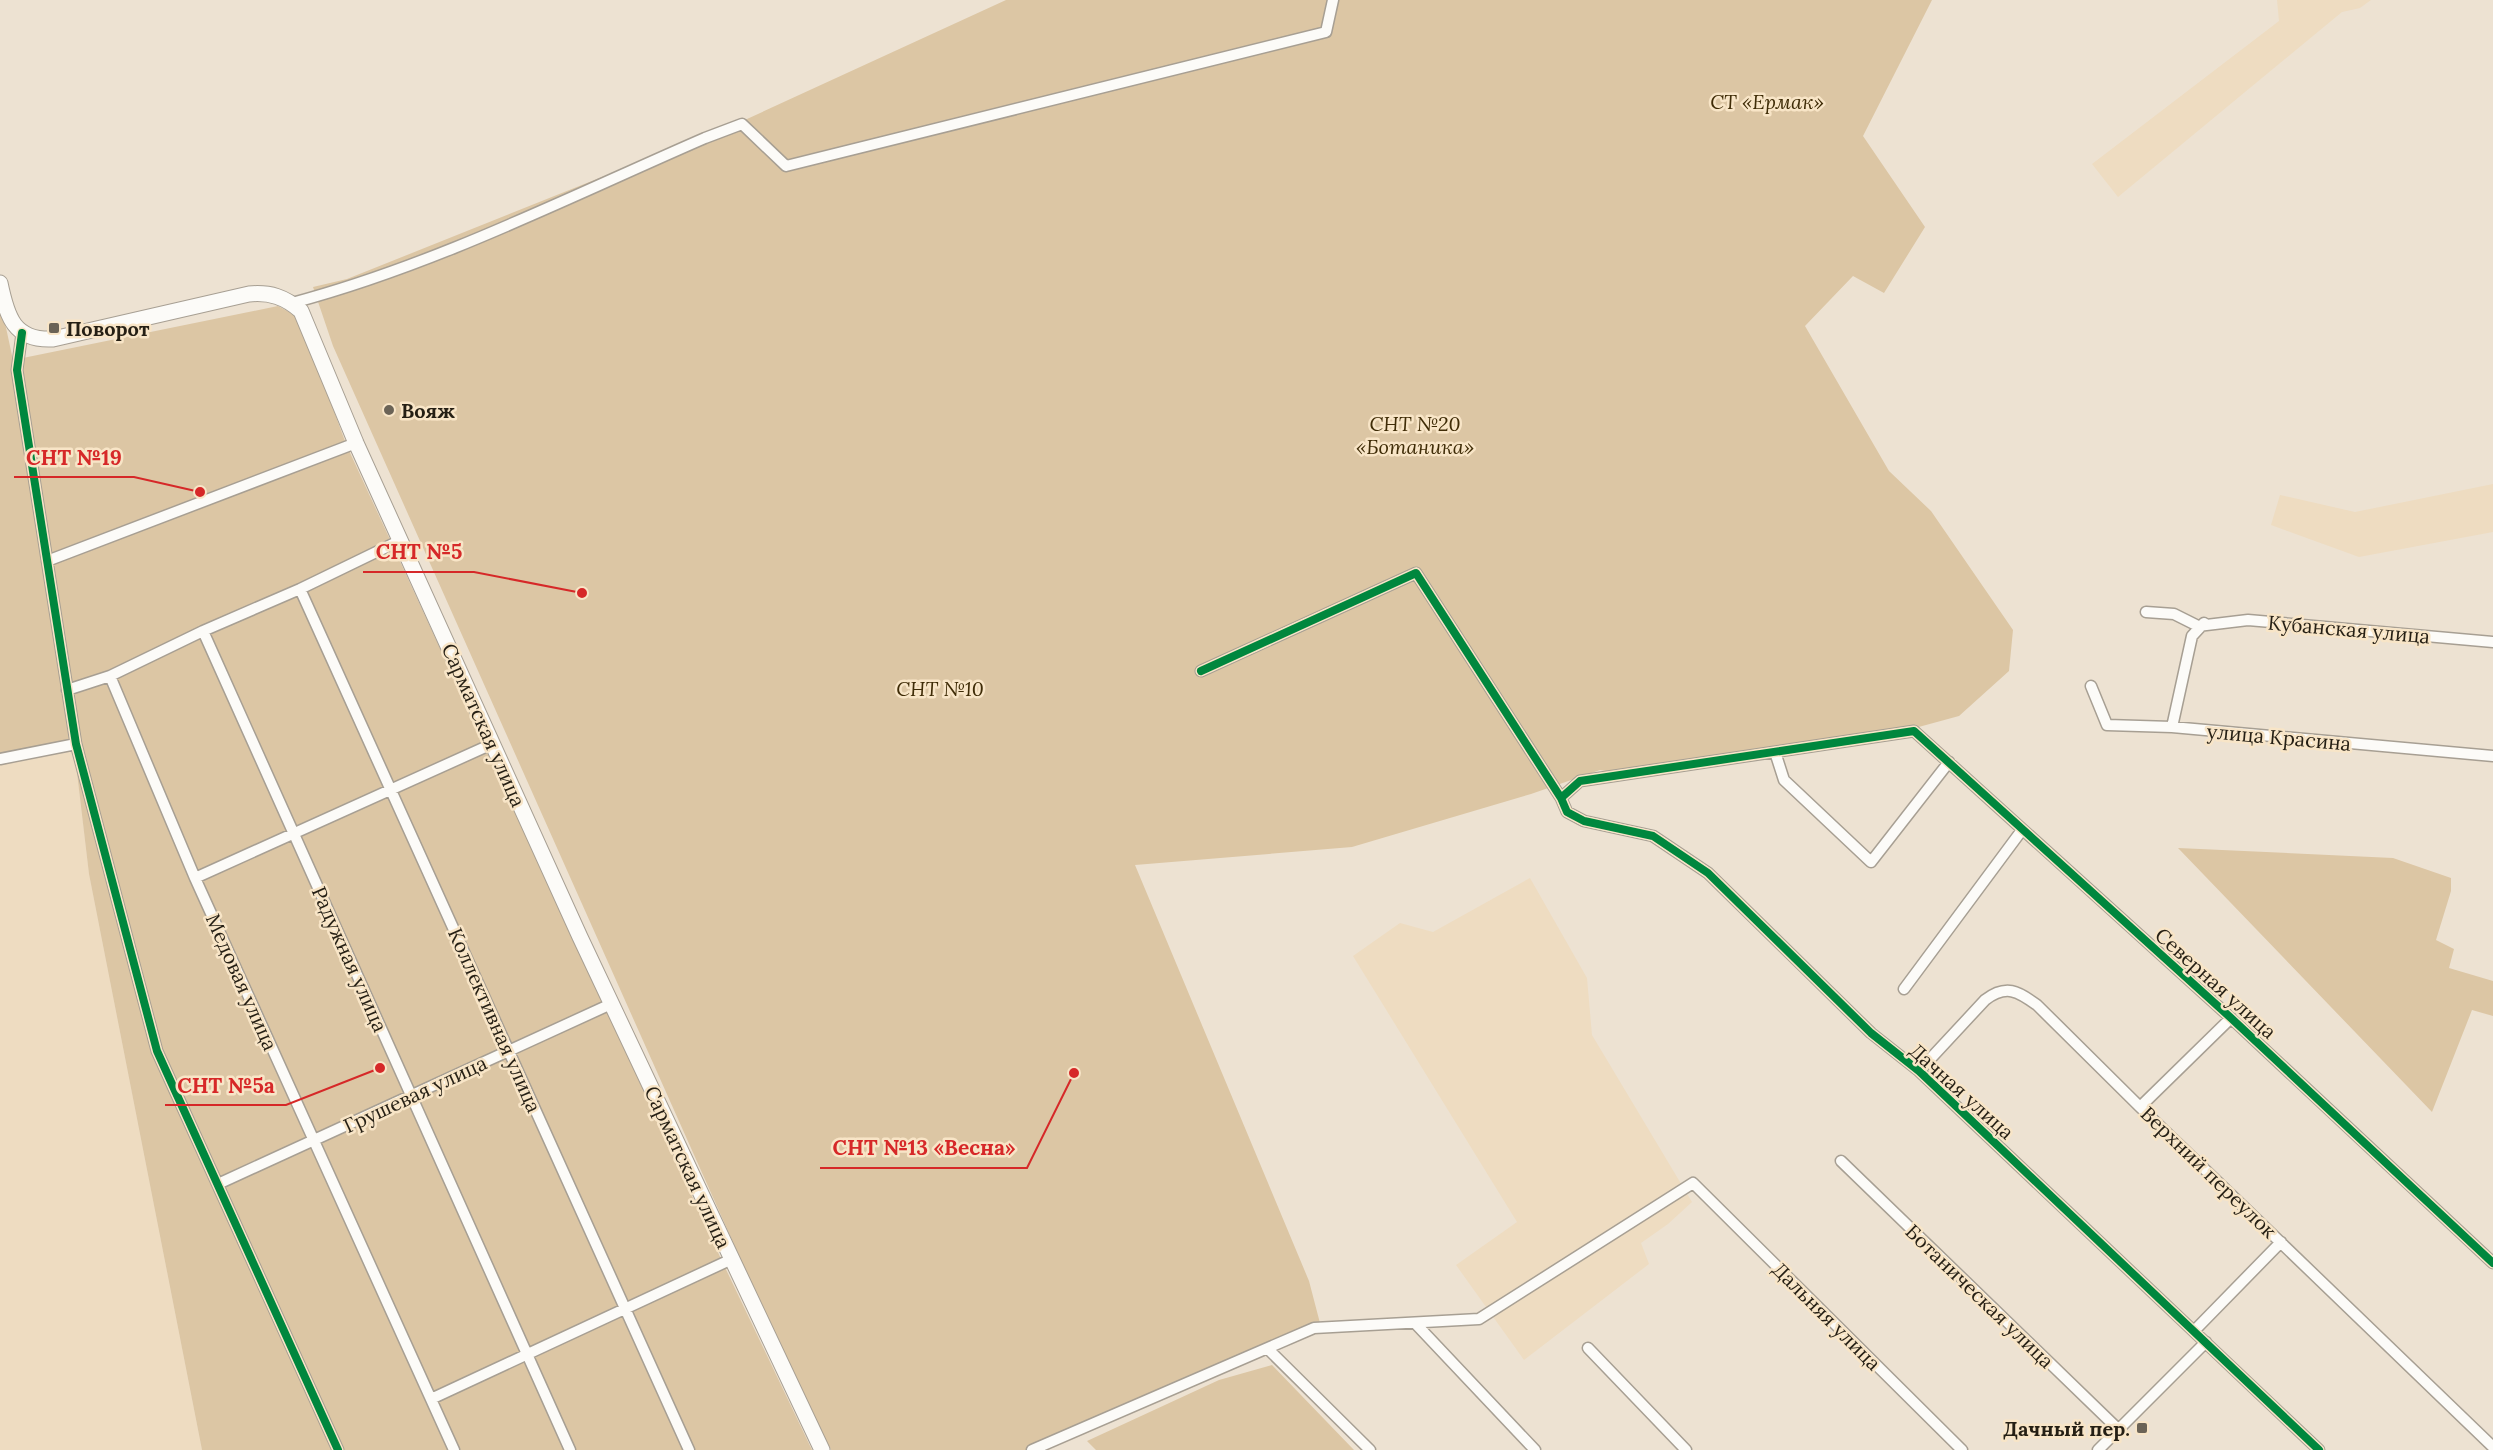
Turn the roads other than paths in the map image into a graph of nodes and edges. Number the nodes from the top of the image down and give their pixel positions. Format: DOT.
graph roads {
  1 [pos="1333,0"];
  2 [pos="0,283"];
  3 [pos="292,303"];
  4 [pos="22,333"];
  5 [pos="356,443"];
  6 [pos="400,540"];
  7 [pos="47,561"];
  8 [pos="300,589"];
  9 [pos="2146,612"];
  10 [pos="2204,623"];
  11 [pos="203,631"];
  12 [pos="2493,642"];
  13 [pos="1201,671"];
  14 [pos="110,676"];
  15 [pos="2091,686"];
  16 [pos="67,690"];
  17 [pos="2172,727"];
  18 [pos="76,744"];
  19 [pos="492,744"];
  20 [pos="1775,752"];
  21 [pos="2493,756"];
  22 [pos="0,759"];
  23 [pos="1949,762"];
  24 [pos="391,789"];
  25 [pos="1561,798"];
  26 [pos="2022,830"];
  27 [pos="293,833"];
  28 [pos="195,878"];
  29 [pos="1904,989"];
  30 [pos="611,1004"];
  31 [pos="2231,1018"];
  32 [pos="509,1051"];
  33 [pos="1919,1071"];
  34 [pos="411,1096"];
  35 [pos="2140,1107"];
  36 [pos="314,1140"];
  37 [pos="1841,1161"];
  38 [pos="218,1184"];
  39 [pos="2281,1242"];
  40 [pos="732,1260"];
  41 [pos="2493,1263"];
  42 [pos="626,1309"];
  43 [pos="1415,1323"];
  44 [pos="2194,1330"];
  45 [pos="2206,1342"];
  46 [pos="1588,1348"];
  47 [pos="1268,1350"];
  48 [pos="527,1354"];
  49 [pos="431,1399"];
  50 [pos="2119,1430"];
  51 [pos="2493,1447"];
  52 [pos="339,1450"];
  53 [pos="454,1450"];
  54 [pos="570,1450"];
  55 [pos="689,1450"];
  56 [pos="822,1450"];
  57 [pos="1032,1450"];
  58 [pos="1370,1450"];
  59 [pos="1536,1450"];
  60 [pos="1686,1450"];
  61 [pos="1962,1450"];
  62 [pos="2098,1450"];
  63 [pos="2319,1450"];
  1 -- 3 [label="street"];
  2 -- 4 [label="main road"];
  3 -- 4 [label="main road"];
  3 -- 5 [label="main road, Сарматская улица"];
  4 -- 7 [label="street"];
  5 -- 6 [label="main road, Сарматская улица"];
  5 -- 7 [label="street"];
  6 -- 8 [label="street"];
  6 -- 19 [label="main road, Сарматская улица"];
  7 -- 16 [label="street"];
  8 -- 11 [label="street"];
  8 -- 24 [label="street, Коллективная улица"];
  9 -- 10 [label="street, Кубанская улица"];
  10 -- 12 [label="street, Кубанская улица"];
  10 -- 17 [label="street"];
  11 -- 14 [label="street"];
  11 -- 27 [label="street, Радужная улица"];
  13 -- 25 [label="street, Дачная улица"];
  14 -- 16 [label="street"];
  14 -- 28 [label="street, Медовая улица"];
  15 -- 17 [label="street, улица Красина"];
  16 -- 18 [label="street"];
  17 -- 21 [label="street, улица Красина"];
  18 -- 22 [label="street"];
  18 -- 38 [label="street"];
  19 -- 24 [label="street"];
  19 -- 30 [label="main road, Сарматская улица"];
  20 -- 23 [label="street, Северная улица"];
  20 -- 23 [label="street"];
  20 -- 25 [label="street"];
  23 -- 26 [label="street, Северная улица"];
  24 -- 27 [label="street"];
  24 -- 32 [label="street, Коллективная улица"];
  25 -- 33 [label="street, Дачная улица"];
  26 -- 29 [label="street"];
  26 -- 31 [label="street, Северная улица"];
  27 -- 28 [label="street"];
  27 -- 34 [label="street, Радужная улица"];
  28 -- 36 [label="street, Медовая улица"];
  30 -- 32 [label="street, Грушевая улица"];
  30 -- 40 [label="main road, Сарматская улица"];
  31 -- 35 [label="street"];
  31 -- 41 [label="street, Северная улица"];
  32 -- 34 [label="street, Грушевая улица"];
  32 -- 42 [label="street, Коллективная улица"];
  33 -- 35 [label="street, Верхний переулок"];
  33 -- 44 [label="street, Дачная улица"];
  34 -- 36 [label="street, Грушевая улица"];
  34 -- 48 [label="street, Радужная улица"];
  35 -- 39 [label="street, Верхний переулок"];
  36 -- 38 [label="street, Грушевая улица"];
  36 -- 49 [label="street, Медовая улица"];
  37 -- 50 [label="street, Ботаническая улица"];
  38 -- 52 [label="street"];
  39 -- 44 [label="street"];
  39 -- 51 [label="street, Верхний переулок"];
  40 -- 42 [label="street"];
  40 -- 56 [label="main road, Сарматская улица"];
  42 -- 48 [label="street"];
  42 -- 55 [label="street, Коллективная улица"];
  43 -- 47 [label="street"];
  43 -- 59 [label="street"];
  43 -- 61 [label="street, Дальняя улица"];
  44 -- 45 [label="street, Дачная улица"];
  45 -- 50 [label="street"];
  45 -- 63 [label="street, Дачная улица"];
  46 -- 60 [label="street"];
  47 -- 57 [label="street"];
  47 -- 58 [label="street"];
  48 -- 49 [label="street"];
  48 -- 54 [label="street, Радужная улица"];
  49 -- 53 [label="street, Медовая улица"];
  50 -- 62 [label="street"];
}
